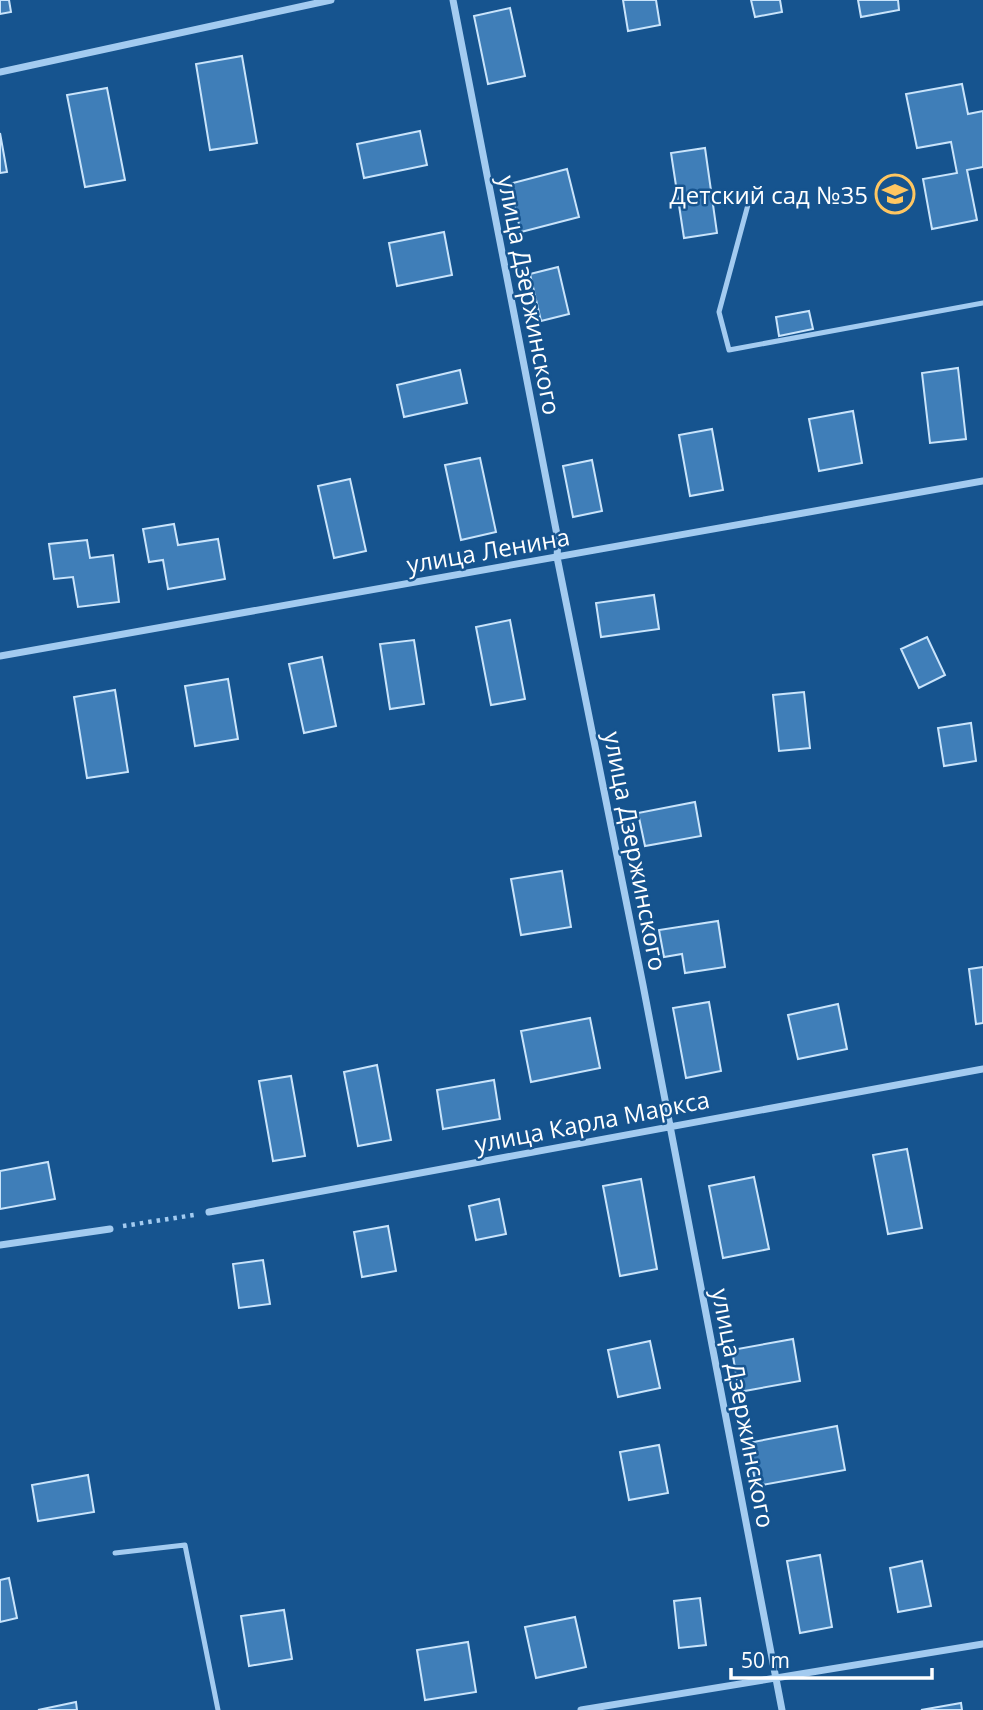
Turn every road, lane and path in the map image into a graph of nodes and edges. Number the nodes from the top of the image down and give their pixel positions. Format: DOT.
graph roads {
  1 [pos="331,0"];
  2 [pos="453,0"];
  3 [pos="0,72"];
  4 [pos="749,201"];
  5 [pos="983,303"];
  6 [pos="983,481"];
  7 [pos="557,557"];
  8 [pos="0,656"];
  9 [pos="983,1069"];
  10 [pos="670,1126"];
  11 [pos="209,1212"];
  12 [pos="110,1229"];
  13 [pos="0,1245"];
  14 [pos="115,1552"];
  15 [pos="983,1644"];
  16 [pos="776,1679"];
  17 [pos="218,1710"];
  18 [pos="581,1710"];
  19 [pos="782,1710"];
  1 -- 3 [label="street"];
  2 -- 7 [label="street, улица Дзержинского"];
  4 -- 5 [label="lane"];
  6 -- 7 [label="street, улица Ленина"];
  7 -- 8 [label="street, улица Ленина"];
  7 -- 10 [label="street, улица Дзержинского"];
  9 -- 10 [label="street, улица Карла Маркса"];
  10 -- 11 [label="street, улица Карла Маркса"];
  10 -- 16 [label="street, улица Дзержинского"];
  11 -- 12 [label="path"];
  12 -- 13 [label="street"];
  14 -- 17 [label="lane"];
  15 -- 16 [label="street"];
  16 -- 18 [label="street"];
  16 -- 19 [label="street, улица Дзержинского"];
}
